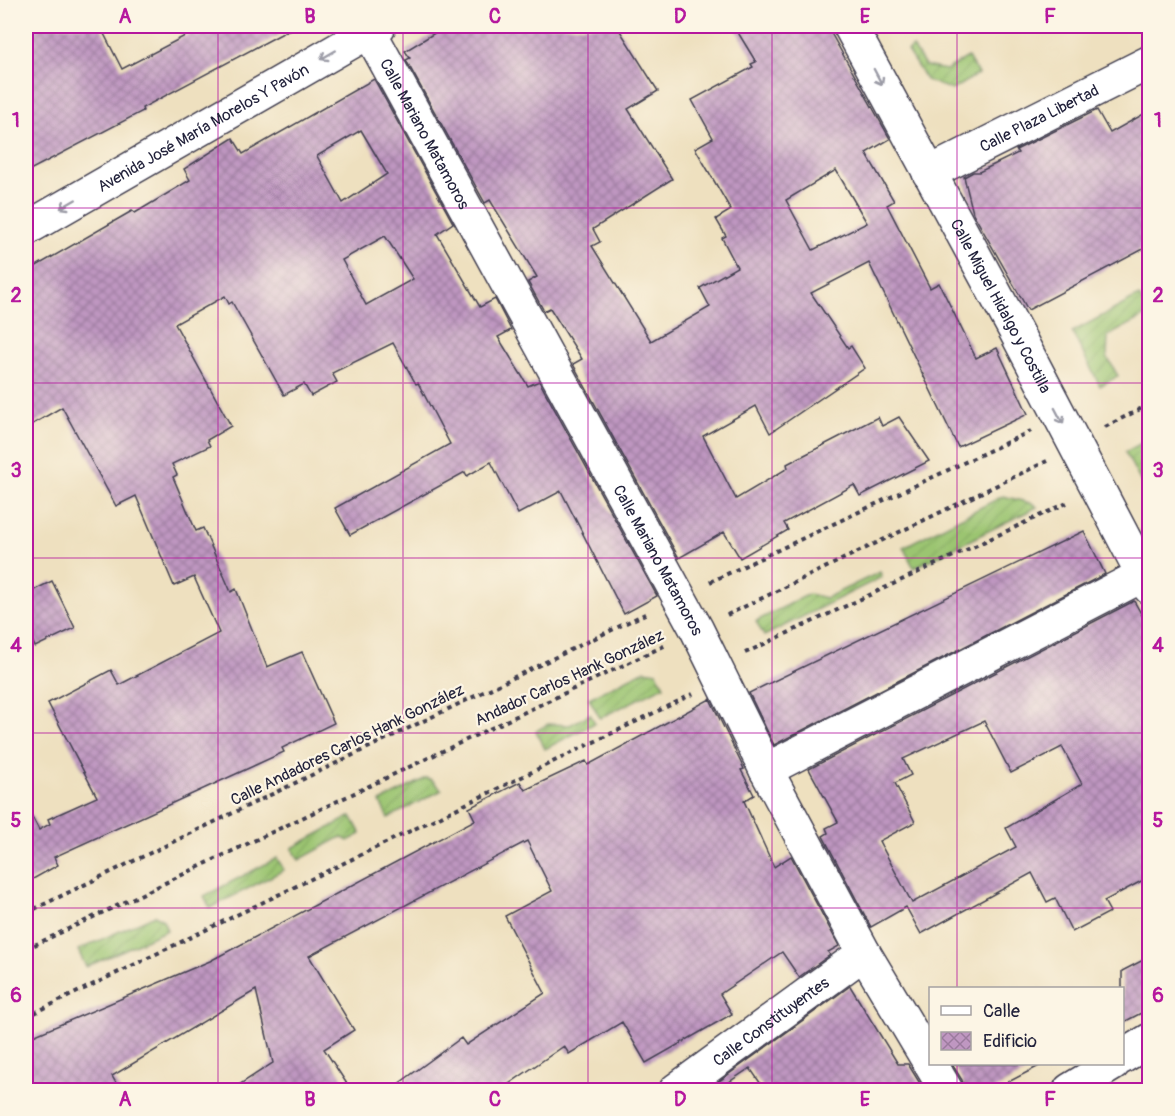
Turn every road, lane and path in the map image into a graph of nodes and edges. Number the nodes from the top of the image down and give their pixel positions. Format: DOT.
graph roads {
  1 [pos="850,26"];
  2 [pos="374,28"];
  3 [pos="1149,62"];
  4 [pos="929,173"];
  5 [pos="26,229"];
  6 [pos="1149,404"];
  7 [pos="1060,417"];
  8 [pos="1076,448"];
  9 [pos="1098,489"];
  10 [pos="1146,581"];
  11 [pos="679,597"];
  12 [pos="697,630"];
  13 [pos="720,673"];
  14 [pos="766,770"];
  15 [pos="26,913"];
  16 [pos="26,949"];
  17 [pos="864,953"];
  18 [pos="26,1017"];
  19 [pos="1149,1040"];
  20 [pos="1124,1056"];
  21 [pos="929,1062"];
  22 [pos="931,1065"];
  23 [pos="1111,1065"];
  24 [pos="676,1090"];
  25 [pos="946,1090"];
  26 [pos="1070,1090"];
  1 -- 4 [label="street, Calle Miguel Hidalgo y Costilla, one-way"];
  2 -- 5 [label="street, Avenida José María Morelos Y Pavón, one-way"];
  2 -- 11 [label="street, Calle Mariano Matamoros"];
  3 -- 4 [label="street, Calle Plaza Libertad"];
  4 -- 7 [label="street, Calle Miguel Hidalgo y Costilla, one-way"];
  6 -- 8 [label="path, Andador Carlos Hank González"];
  7 -- 8 [label="street, Calle Miguel Hidalgo y Costilla"];
  7 -- 11 [label="path"];
  8 -- 9 [label="street, Calle Miguel Hidalgo y Costilla"];
  8 -- 12 [label="path, Andador Carlos Hank González"];
  9 -- 10 [label="street, Calle Miguel Hidalgo y Costilla"];
  9 -- 13 [label="path"];
  10 -- 14 [label="street"];
  11 -- 12 [label="street, Calle Mariano Matamoros"];
  11 -- 15 [label="path, Calle Andadores Carlos Hank González"];
  12 -- 13 [label="street, Calle Mariano Matamoros"];
  12 -- 16 [label="path, Andador Carlos Hank González"];
  13 -- 14 [label="street, Calle Mariano Matamoros"];
  13 -- 18 [label="path"];
  14 -- 17 [label="street, Calle Mariano Matamoros"];
  17 -- 21 [label="street, Calle Mariano Matamoros"];
  17 -- 24 [label="street, Calle Constituyentes"];
  19 -- 20 [label="street"];
  22 -- 25 [label="street, Calle Mariano Matamoros"];
  23 -- 26 [label="street"];
}
